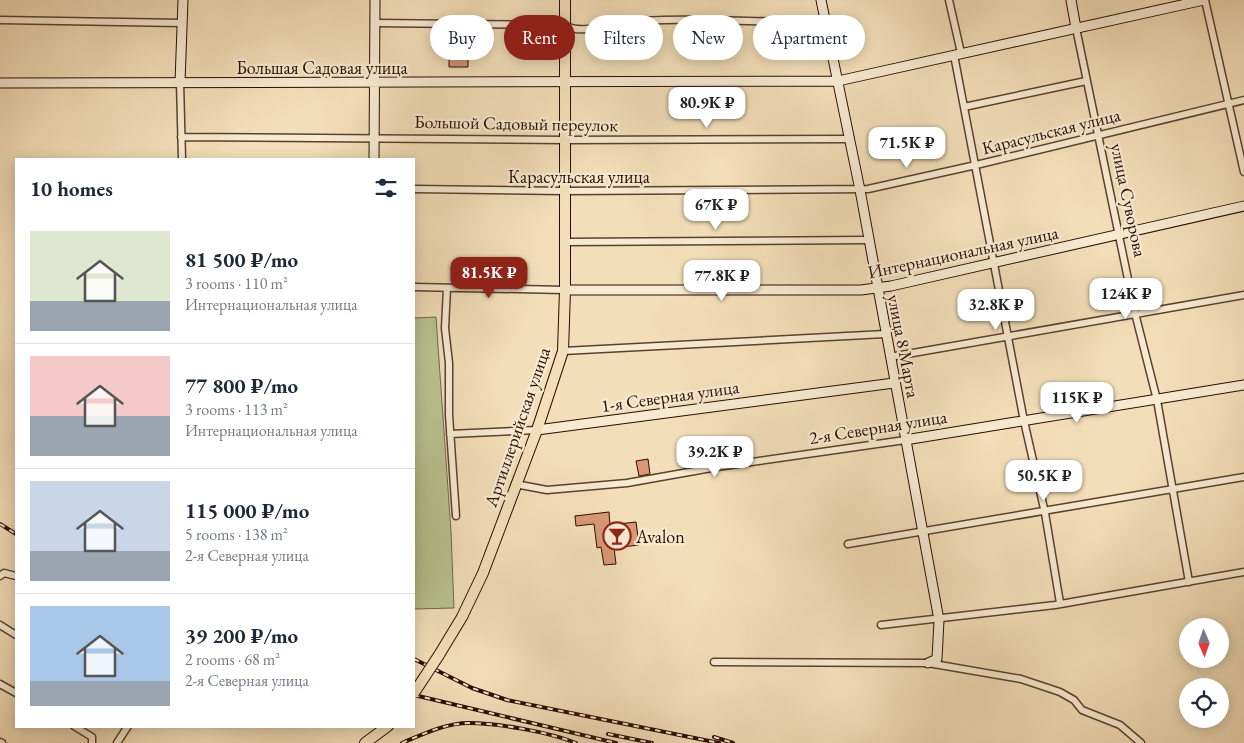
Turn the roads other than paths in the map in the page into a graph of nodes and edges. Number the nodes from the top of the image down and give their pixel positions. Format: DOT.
graph roads {
  1 [pos="183,0"];
  2 [pos="375,0"];
  3 [pos="565,0"];
  4 [pos="821,0"];
  5 [pos="949,0"];
  6 [pos="1071,0"];
  7 [pos="1205,0"];
  8 [pos="564,15"];
  9 [pos="823,15"];
  10 [pos="0,20"];
  11 [pos="753,21"];
  12 [pos="182,23"];
  13 [pos="375,23"];
  14 [pos="504,24"];
  15 [pos="1076,28"];
  16 [pos="575,30"];
  17 [pos="957,54"];
  18 [pos="564,60"];
  19 [pos="833,60"];
  20 [pos="838,81"];
  21 [pos="1086,81"];
  22 [pos="180,82"];
  23 [pos="564,82"];
  24 [pos="374,83"];
  25 [pos="0,84"];
  26 [pos="1244,100"];
  27 [pos="1228,103"];
  28 [pos="964,107"];
  29 [pos="1098,135"];
  30 [pos="181,137"];
  31 [pos="374,137"];
  32 [pos="850,139"];
  33 [pos="565,140"];
  34 [pos="182,158"];
  35 [pos="374,158"];
  36 [pos="976,165"];
  37 [pos="1244,172"];
  38 [pos="415,189"];
  39 [pos="860,190"];
  40 [pos="565,191"];
  41 [pos="1244,206"];
  42 [pos="1120,236"];
  43 [pos="868,240"];
  44 [pos="564,242"];
  45 [pos="994,264"];
  46 [pos="415,287"];
  47 [pos="447,288"];
  48 [pos="877,288"];
  49 [pos="565,290"];
  50 [pos="1244,295"];
  51 [pos="1135,313"];
  52 [pos="885,334"];
  53 [pos="1008,336"];
  54 [pos="563,351"];
  55 [pos="890,357"];
  56 [pos="894,383"];
  57 [pos="1244,384"];
  58 [pos="1157,400"];
  59 [pos="1024,421"];
  60 [pos="537,430"];
  61 [pos="450,434"];
  62 [pos="906,440"];
  63 [pos="1244,477"];
  64 [pos="515,484"];
  65 [pos="1173,489"];
  66 [pos="1045,513"];
  67 [pos="456,516"];
  68 [pos="924,532"];
  69 [pos="848,544"];
  70 [pos="1244,572"];
  71 [pos="0,576"];
  72 [pos="15,576"];
  73 [pos="1189,582"];
  74 [pos="1060,603"];
  75 [pos="939,620"];
  76 [pos="880,625"];
  77 [pos="0,626"];
  78 [pos="15,634"];
  79 [pos="714,662"];
  80 [pos="936,663"];
  81 [pos="0,684"];
  82 [pos="415,691"];
  83 [pos="15,692"];
  84 [pos="77,728"];
  85 [pos="127,728"];
  86 [pos="385,728"];
  87 [pos="92,743"];
  88 [pos="117,743"];
  89 [pos="365,743"];
  90 [pos="1141,743"];
  1 -- 12 [label="street"];
  2 -- 13 [label="street"];
  3 -- 8 [label="main road, Артиллерийская улица"];
  4 -- 9 [label="street, улица 8 Марта"];
  5 -- 17 [label="street"];
  6 -- 15 [label="street, улица Суворова"];
  7 -- 15 [label="street, Большая Садовая улица"];
  7 -- 27 [label="street"];
  10 -- 12 [label="street"];
  11 -- 16 [label="street"];
  12 -- 22 [label="street"];
  13 -- 14 [label="street"];
  13 -- 24 [label="street"];
  15 -- 17 [label="street, Большая Садовая улица"];
  15 -- 21 [label="street, улица Суворова"];
  17 -- 20 [label="street, Большая Садовая улица"];
  17 -- 28 [label="street"];
  18 -- 23 [label="main road, Артиллерийская улица"];
  19 -- 20 [label="street, улица 8 Марта"];
  20 -- 23 [label="street, Большая Садовая улица"];
  20 -- 32 [label="street, улица 8 Марта"];
  21 -- 28 [label="street"];
  21 -- 29 [label="street, улица Суворова"];
  22 -- 24 [label="street, Большая Садовая улица"];
  22 -- 25 [label="street, Большая Садовая улица"];
  22 -- 30 [label="street"];
  23 -- 24 [label="street, Большая Садовая улица"];
  23 -- 33 [label="main road, Артиллерийская улица"];
  24 -- 31 [label="street"];
  26 -- 27 [label="street, Карасульская улица"];
  27 -- 29 [label="street, Карасульская улица"];
  27 -- 37 [label="street"];
  28 -- 36 [label="street"];
  29 -- 36 [label="street, Карасульская улица"];
  29 -- 42 [label="street, улица Суворова"];
  30 -- 31 [label="street, Большой Садовый переулок"];
  30 -- 34 [label="street"];
  31 -- 33 [label="street, Большой Садовый переулок"];
  31 -- 35 [label="street"];
  32 -- 33 [label="street, Большой Садовый переулок"];
  32 -- 39 [label="street, улица 8 Марта"];
  33 -- 40 [label="main road, Артиллерийская улица"];
  36 -- 39 [label="street, Карасульская улица"];
  36 -- 45 [label="street"];
  38 -- 40 [label="street, Карасульская улица"];
  39 -- 40 [label="street, Карасульская улица"];
  39 -- 43 [label="street, улица 8 Марта"];
  40 -- 44 [label="main road, Артиллерийская улица"];
  41 -- 42 [label="street, Интернациональная улица"];
  42 -- 45 [label="street, Интернациональная улица"];
  42 -- 51 [label="street, улица Суворова"];
  43 -- 44 [label="street"];
  43 -- 48 [label="street, улица 8 Марта"];
  44 -- 49 [label="main road, Артиллерийская улица"];
  45 -- 48 [label="street, Интернациональная улица"];
  45 -- 53 [label="street"];
  46 -- 47 [label="street, Интернациональная улица"];
  47 -- 49 [label="street, Интернациональная улица"];
  47 -- 61 [label="street"];
  48 -- 49 [label="street, Интернациональная улица"];
  48 -- 52 [label="street, улица 8 Марта"];
  49 -- 54 [label="main road, Артиллерийская улица"];
  50 -- 51 [label="street"];
  51 -- 53 [label="street"];
  51 -- 58 [label="street, улица Суворова"];
  52 -- 54 [label="street"];
  52 -- 55 [label="street, улица 8 Марта"];
  53 -- 55 [label="street"];
  53 -- 59 [label="street"];
  54 -- 60 [label="main road, Артиллерийская улица"];
  55 -- 56 [label="street, улица 8 Марта"];
  56 -- 60 [label="street, 1-я Северная улица"];
  56 -- 62 [label="street, улица 8 Марта"];
  57 -- 58 [label="street, 2-я Северная улица"];
  58 -- 59 [label="street, 2-я Северная улица"];
  58 -- 65 [label="street, улица Суворова"];
  59 -- 62 [label="street, 2-я Северная улица"];
  59 -- 66 [label="street"];
  60 -- 61 [label="street, 1-я Северная улица"];
  60 -- 64 [label="main road, Артиллерийская улица"];
  61 -- 67 [label="street"];
  62 -- 64 [label="street, 2-я Северная улица"];
  62 -- 68 [label="street, улица 8 Марта"];
  63 -- 65 [label="street"];
  64 -- 82 [label="main road, Артиллерийская улица, bridge"];
  65 -- 66 [label="street"];
  65 -- 73 [label="street, улица Суворова"];
  66 -- 68 [label="street"];
  66 -- 74 [label="street"];
  68 -- 69 [label="street"];
  68 -- 75 [label="street, улица 8 Марта"];
  70 -- 73 [label="street"];
  71 -- 72 [label="street"];
  73 -- 74 [label="street"];
  74 -- 75 [label="street"];
  75 -- 76 [label="street"];
  75 -- 80 [label="street, улица 8 Марта"];
  77 -- 78 [label="street"];
  79 -- 80 [label="street"];
  80 -- 90 [label="street"];
  81 -- 83 [label="street"];
  84 -- 87 [label="street"];
  85 -- 88 [label="street"];
  86 -- 89 [label="main road"];
}
